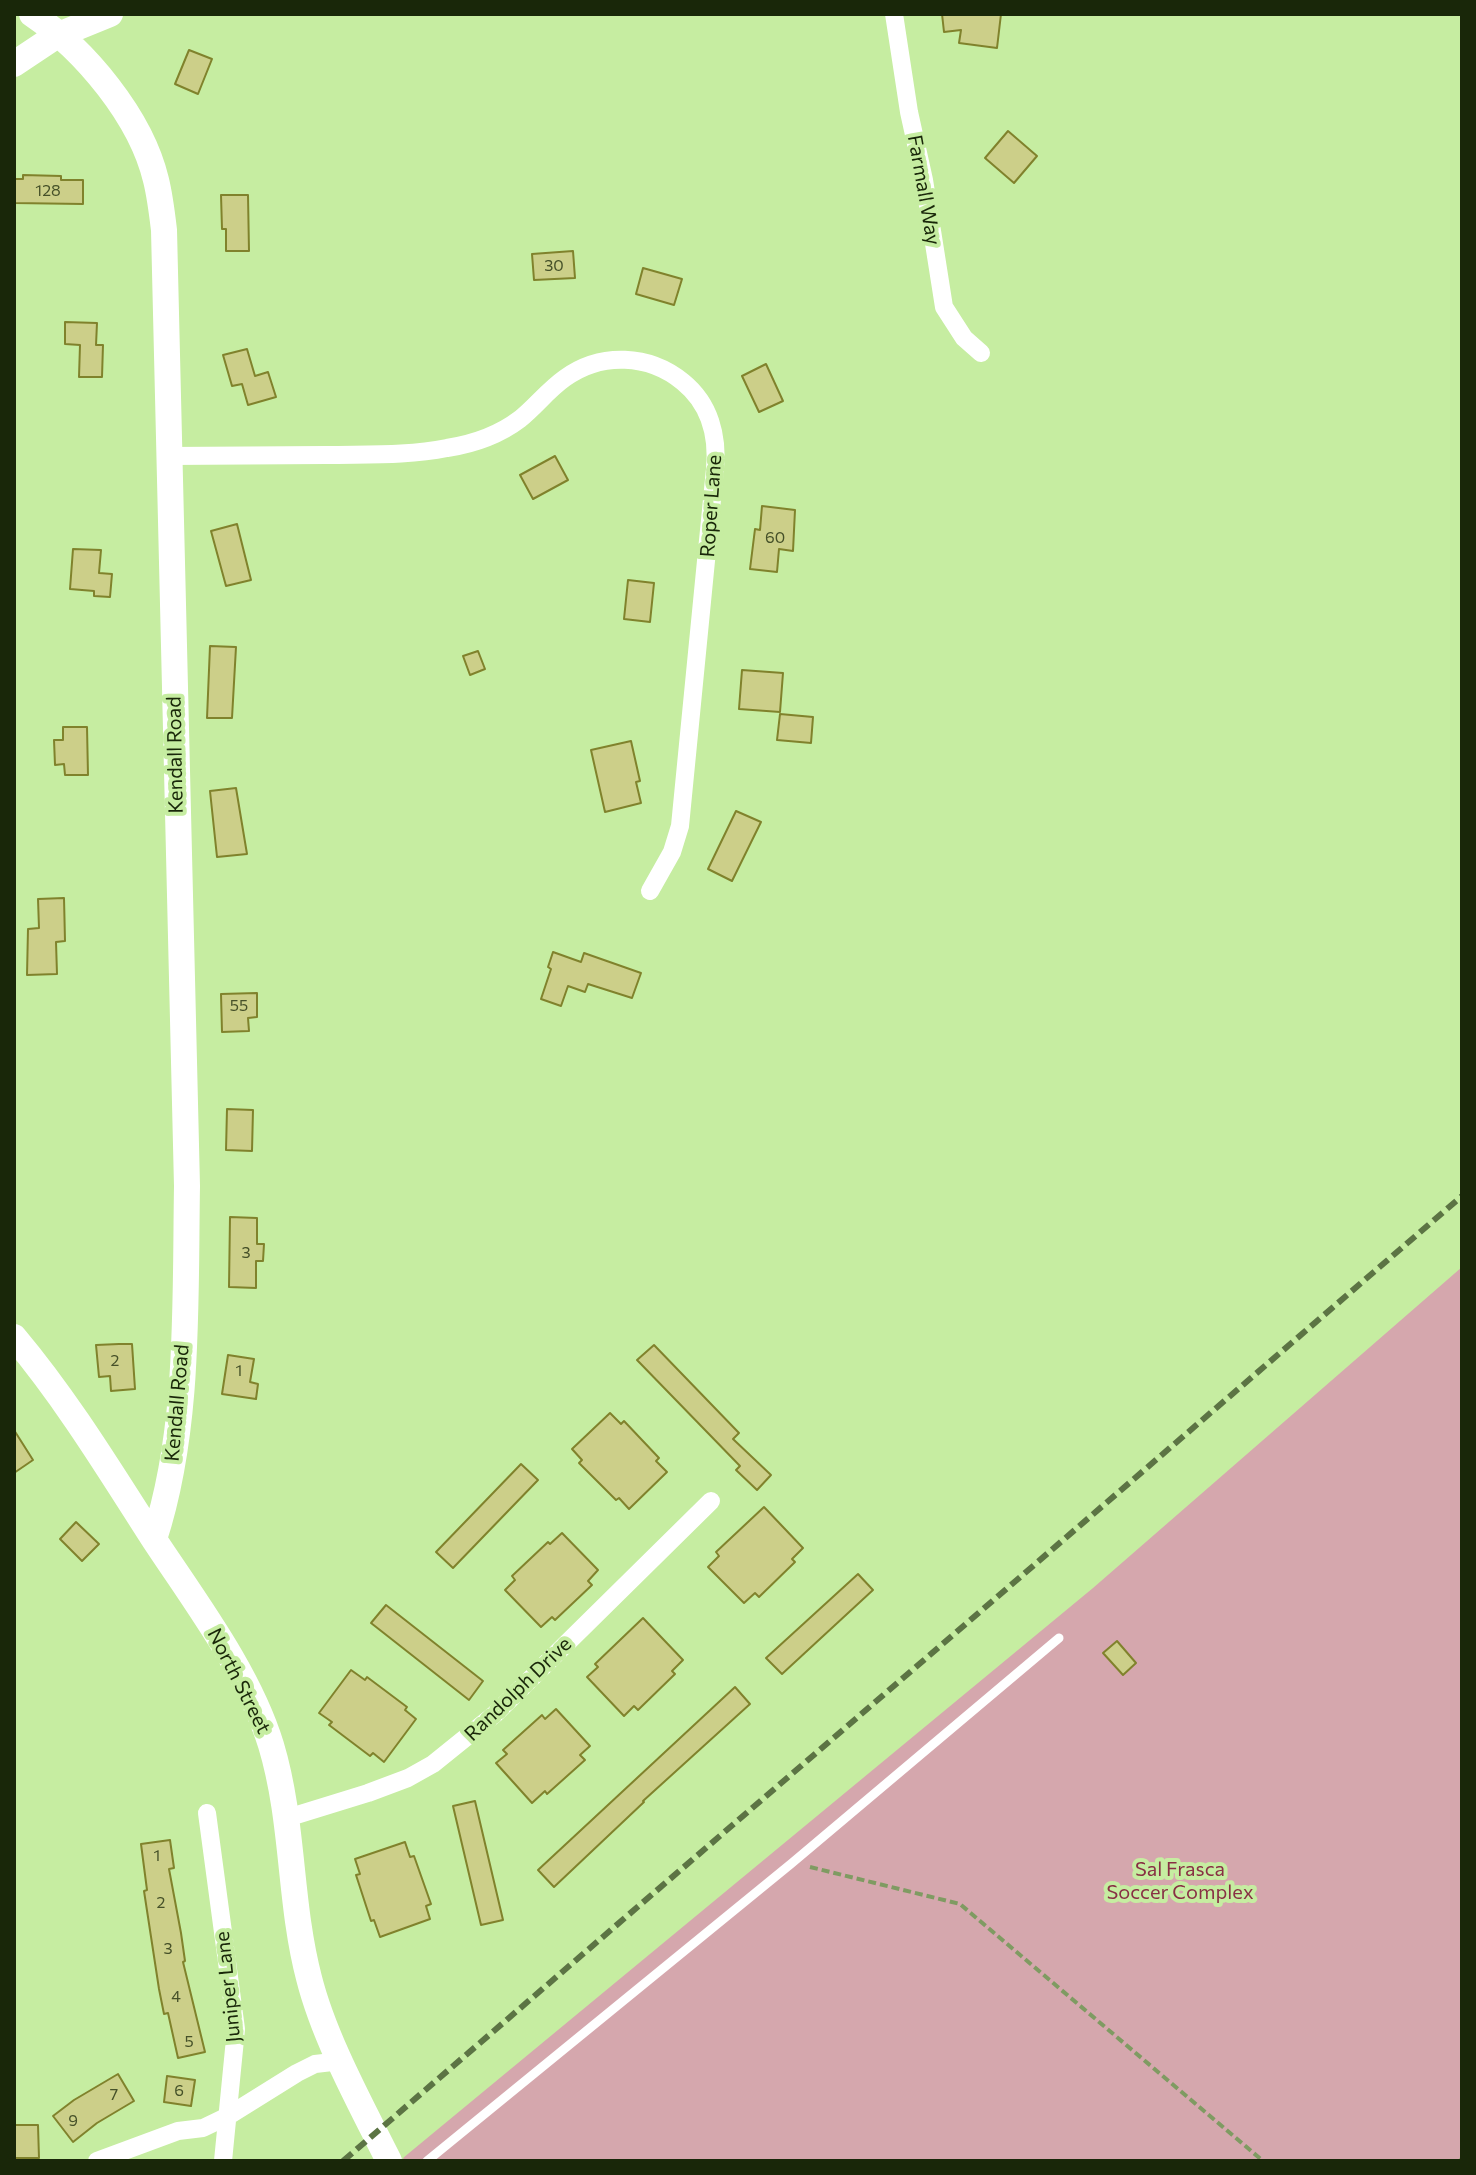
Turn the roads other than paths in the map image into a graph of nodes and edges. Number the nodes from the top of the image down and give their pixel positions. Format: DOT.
graph roads {
  1 [pos="32,14"];
  2 [pos="110,14"];
  3 [pos="894,14"];
  4 [pos="61,34"];
  5 [pos="14,64"];
  6 [pos="981,353"];
  7 [pos="168,456"];
  8 [pos="650,891"];
  9 [pos="14,1337"];
  10 [pos="711,1501"];
  11 [pos="154,1539"];
  12 [pos="1059,1638"];
  13 [pos="207,1813"];
  14 [pos="287,1818"];
  15 [pos="341,2061"];
  16 [pos="228,2116"];
  17 [pos="97,2161"];
  18 [pos="223,2161"];
  19 [pos="389,2161"];
  20 [pos="427,2161"];
  1 -- 4 [label="street, Kendall Road"];
  2 -- 4 [label="street"];
  3 -- 6 [label="street, Farmall Way"];
  4 -- 5 [label="street"];
  4 -- 7 [label="street, Kendall Road"];
  7 -- 8 [label="street, Roper Lane"];
  7 -- 11 [label="street, Kendall Road"];
  9 -- 11 [label="street, North Street"];
  10 -- 14 [label="street, Randolph Drive"];
  11 -- 14 [label="street, North Street"];
  12 -- 20 [label="lane"];
  13 -- 16 [label="street, Juniper Lane"];
  14 -- 15 [label="street, North Street"];
  15 -- 16 [label="street"];
  15 -- 19 [label="street, North Street"];
  16 -- 17 [label="street"];
  16 -- 18 [label="street, Juniper Lane"];
}
